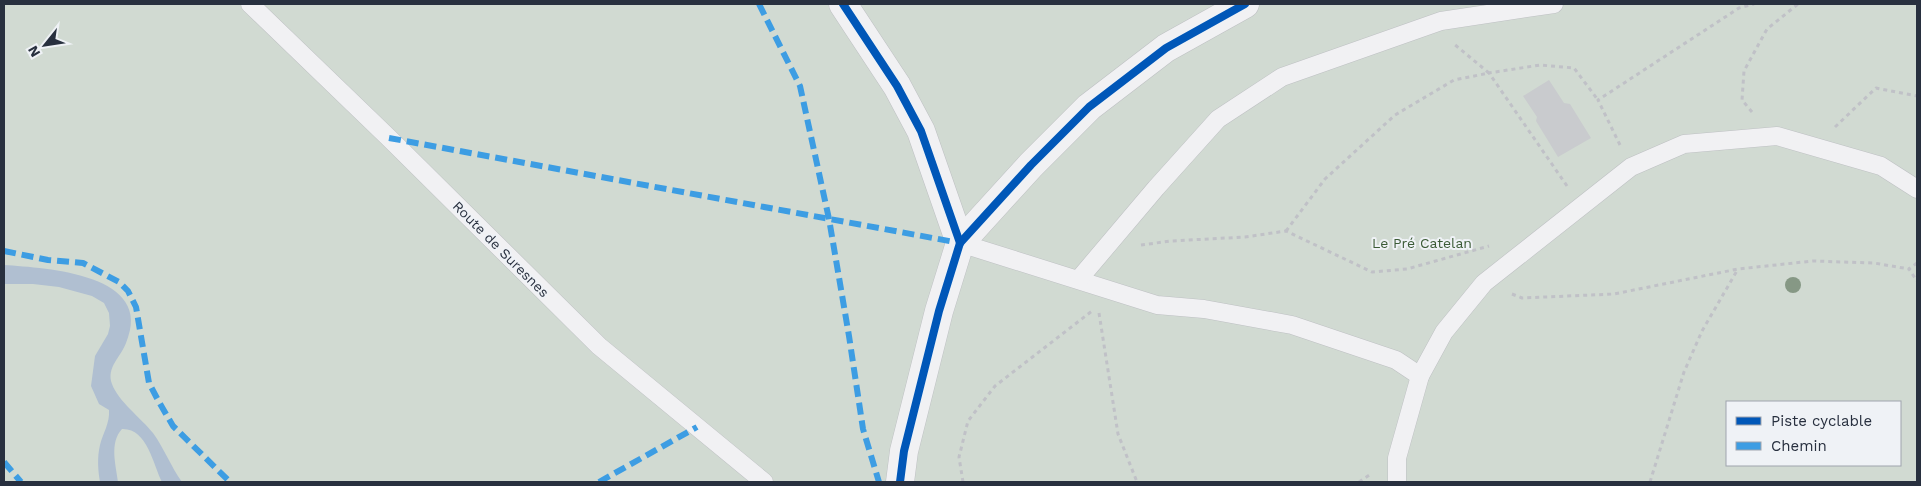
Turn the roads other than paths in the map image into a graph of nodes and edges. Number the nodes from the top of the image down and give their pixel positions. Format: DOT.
graph roads {
  1 [pos="250,4"];
  2 [pos="843,4"];
  3 [pos="1245,4"];
  4 [pos="1554,4"];
  5 [pos="1917,189"];
  6 [pos="960,243"];
  7 [pos="1079,279"];
  8 [pos="1420,376"];
  9 [pos="764,482"];
  10 [pos="900,482"];
  11 [pos="1397,482"];
  1 -- 9 [label="lane, Route de Suresnes"];
  2 -- 6 [label="street"];
  3 -- 6 [label="street"];
  4 -- 7 [label="lane"];
  5 -- 8 [label="lane"];
  6 -- 7 [label="lane"];
  6 -- 10 [label="street"];
  7 -- 8 [label="lane"];
  8 -- 11 [label="lane"];
}
